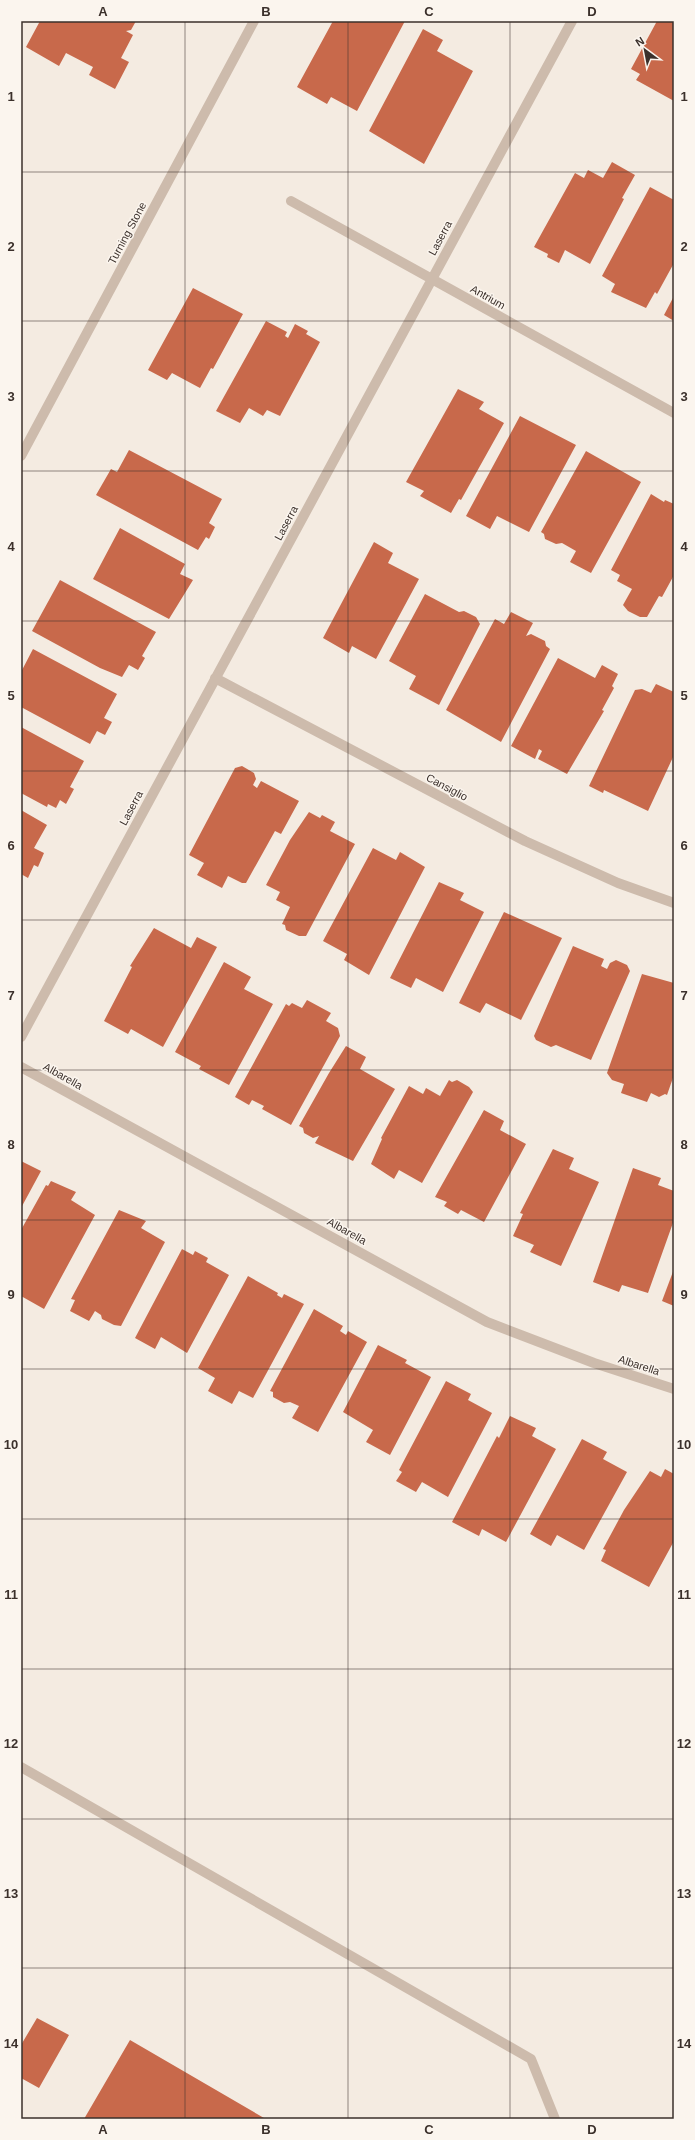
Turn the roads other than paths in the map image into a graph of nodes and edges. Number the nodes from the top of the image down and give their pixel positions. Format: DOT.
graph roads {
  1 [pos="254,21"];
  2 [pos="572,21"];
  3 [pos="291,201"];
  4 [pos="432,279"];
  5 [pos="674,413"];
  6 [pos="21,456"];
  7 [pos="215,678"];
  8 [pos="674,903"];
  9 [pos="21,1037"];
  10 [pos="21,1067"];
  11 [pos="674,1389"];
  12 [pos="21,1767"];
  13 [pos="556,2119"];
  1 -- 6 [label="street, Turning Stone"];
  2 -- 4 [label="street, Laserra"];
  3 -- 4 [label="street, Antrium"];
  4 -- 5 [label="street, Antrium"];
  4 -- 7 [label="street, Laserra"];
  7 -- 8 [label="street, Cansiglio"];
  7 -- 9 [label="street, Laserra"];
  10 -- 11 [label="street, Albarella"];
  12 -- 13 [label="street"];
}
